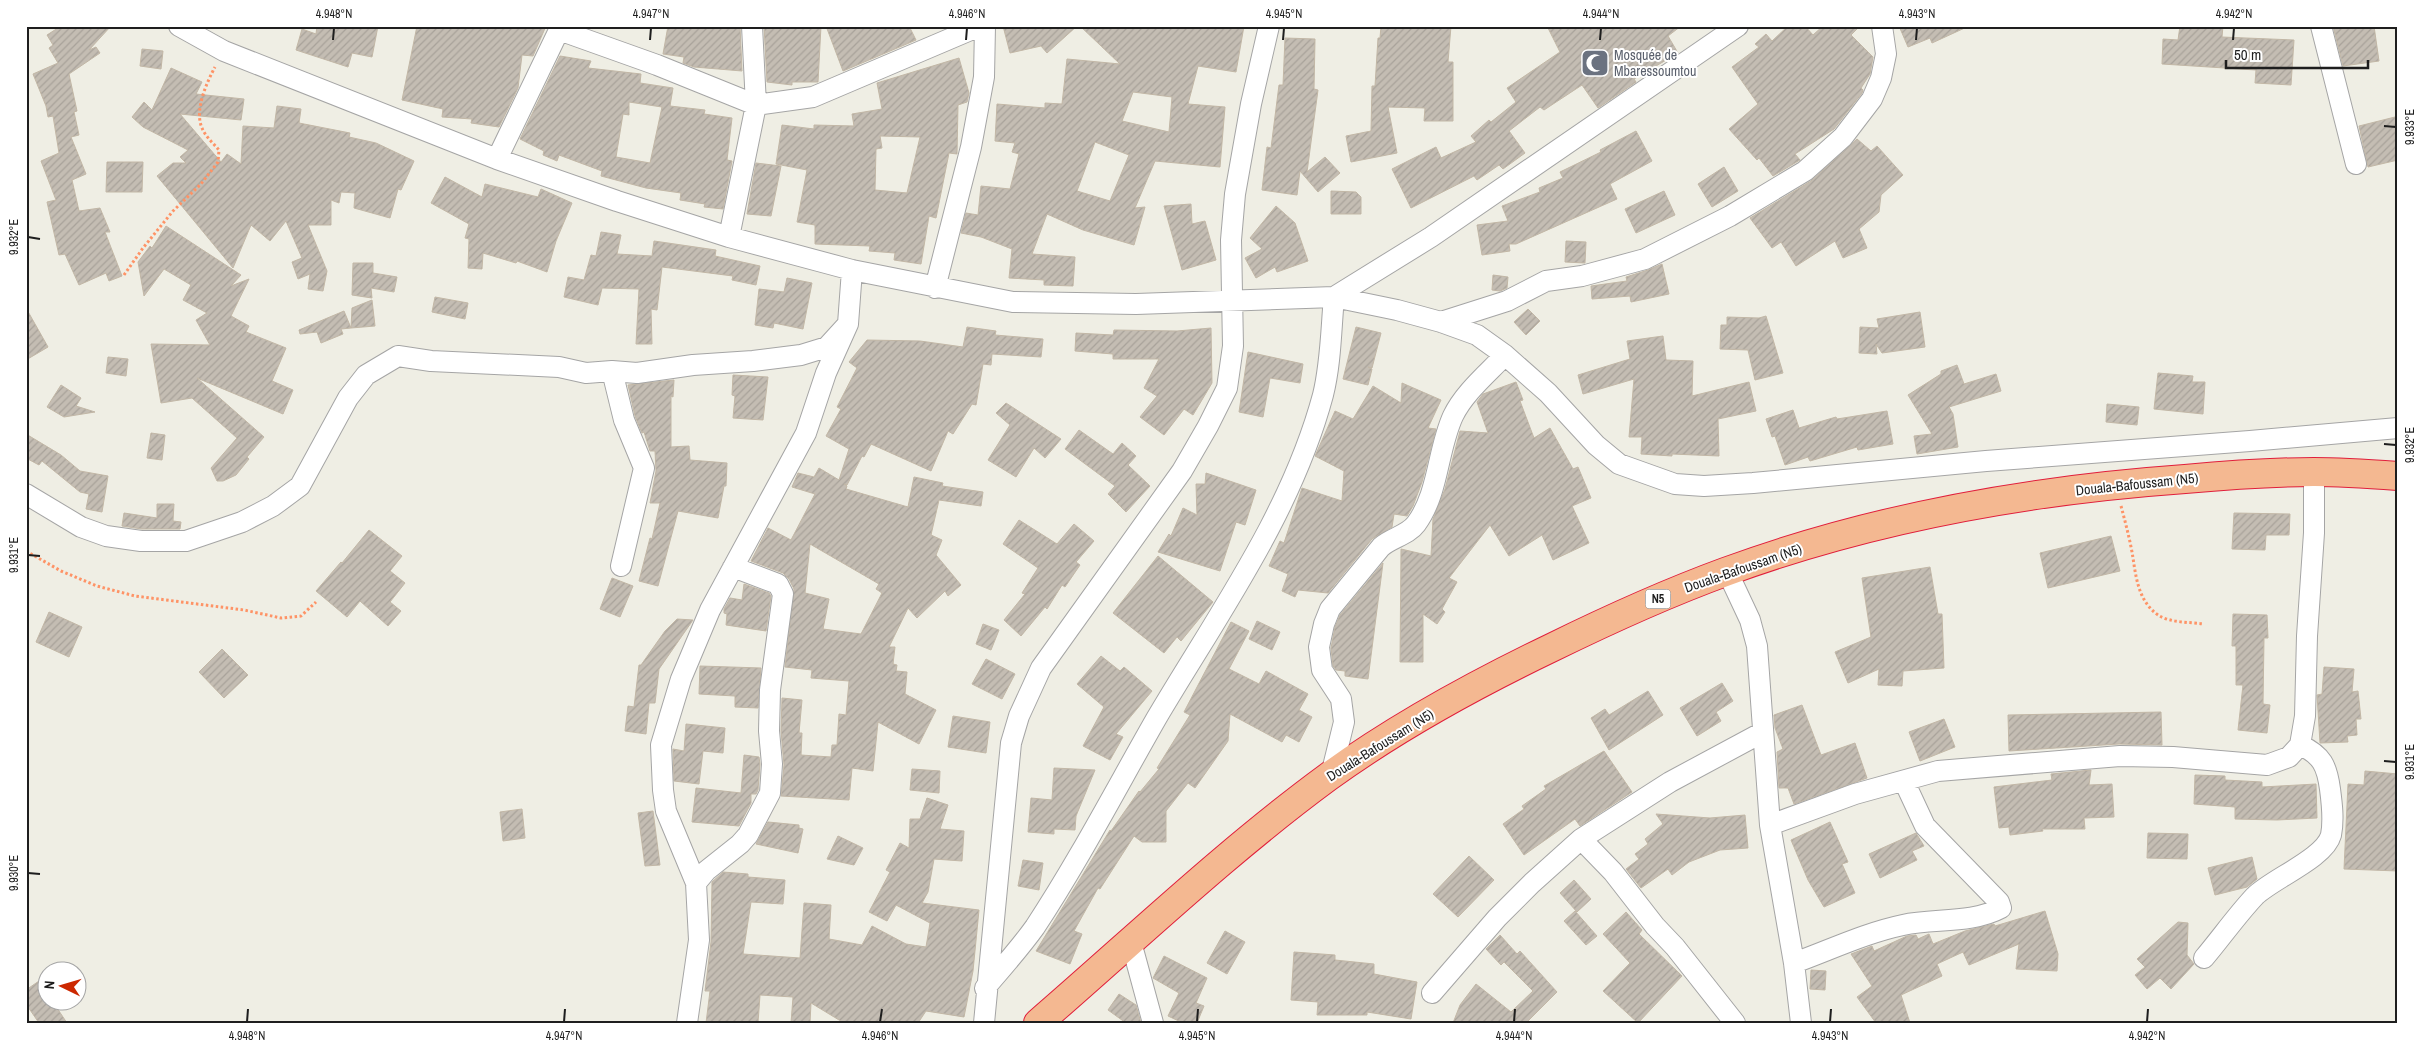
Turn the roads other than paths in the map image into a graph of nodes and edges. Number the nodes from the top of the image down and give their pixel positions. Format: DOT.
graph roads {
  1 [pos="179,26"];
  2 [pos="752,26"];
  3 [pos="980,26"];
  4 [pos="985,26"];
  5 [pos="1269,26"];
  6 [pos="1738,26"];
  7 [pos="1882,26"];
  8 [pos="2321,26"];
  9 [pos="560,28"];
  10 [pos="204,32"];
  11 [pos="756,105"];
  12 [pos="498,158"];
  13 [pos="2356,164"];
  14 [pos="729,237"];
  15 [pos="852,270"];
  16 [pos="935,288"];
  17 [pos="1334,297"];
  18 [pos="1233,300"];
  19 [pos="1441,322"];
  20 [pos="848,324"];
  21 [pos="1505,355"];
  22 [pos="612,371"];
  23 [pos="2398,428"];
  24 [pos="2314,472"];
  25 [pos="2398,476"];
  26 [pos="26,494"];
  27 [pos="621,566"];
  28 [pos="733,567"];
  29 [pos="1727,571"];
  30 [pos="1763,732"];
  31 [pos="2300,745"];
  32 [pos="1331,775"];
  33 [pos="1904,780"];
  34 [pos="1770,825"];
  35 [pos="1581,839"];
  36 [pos="696,883"];
  37 [pos="1130,942"];
  38 [pos="2204,958"];
  39 [pos="1794,963"];
  40 [pos="985,988"];
  41 [pos="1432,993"];
  42 [pos="687,1023"];
  43 [pos="984,1023"];
  44 [pos="1038,1023"];
  45 [pos="1153,1023"];
  46 [pos="1735,1023"];
  47 [pos="1801,1023"];
  1 -- 10 [label="street"];
  2 -- 11 [label="street"];
  3 -- 11 [label="street"];
  4 -- 16 [label="street"];
  5 -- 18 [label="street"];
  6 -- 17 [label="street"];
  7 -- 19 [label="street"];
  8 -- 13 [label="street"];
  9 -- 11 [label="street"];
  9 -- 12 [label="street"];
  10 -- 12 [label="street"];
  11 -- 14 [label="street"];
  12 -- 14 [label="street"];
  14 -- 15 [label="street"];
  15 -- 16 [label="street"];
  15 -- 20 [label="street"];
  16 -- 18 [label="street"];
  17 -- 18 [label="street"];
  17 -- 19 [label="street"];
  17 -- 40 [label="street"];
  18 -- 40 [label="street"];
  19 -- 21 [label="street"];
  20 -- 22 [label="street"];
  20 -- 28 [label="street"];
  21 -- 23 [label="street"];
  21 -- 32 [label="street"];
  22 -- 26 [label="street"];
  22 -- 27 [label="street"];
  24 -- 25 [label="highway, Douala-Bafoussam (N5) / N5"];
  24 -- 29 [label="highway, Douala-Bafoussam (N5) / N5"];
  24 -- 31 [label="street"];
  28 -- 36 [label="street"];
  28 -- 36 [label="street"];
  29 -- 30 [label="street"];
  29 -- 32 [label="highway, Douala-Bafoussam (N5) / N5"];
  30 -- 34 [label="street"];
  30 -- 35 [label="street"];
  31 -- 33 [label="street"];
  31 -- 38 [label="street"];
  32 -- 37 [label="highway, Douala-Bafoussam (N5) / N5"];
  33 -- 34 [label="street"];
  33 -- 39 [label="street"];
  34 -- 39 [label="street"];
  35 -- 41 [label="street"];
  35 -- 46 [label="street"];
  36 -- 42 [label="street"];
  37 -- 44 [label="highway, Douala-Bafoussam (N5) / N5"];
  37 -- 45 [label="street"];
  39 -- 47 [label="street"];
  40 -- 43 [label="street"];
}
